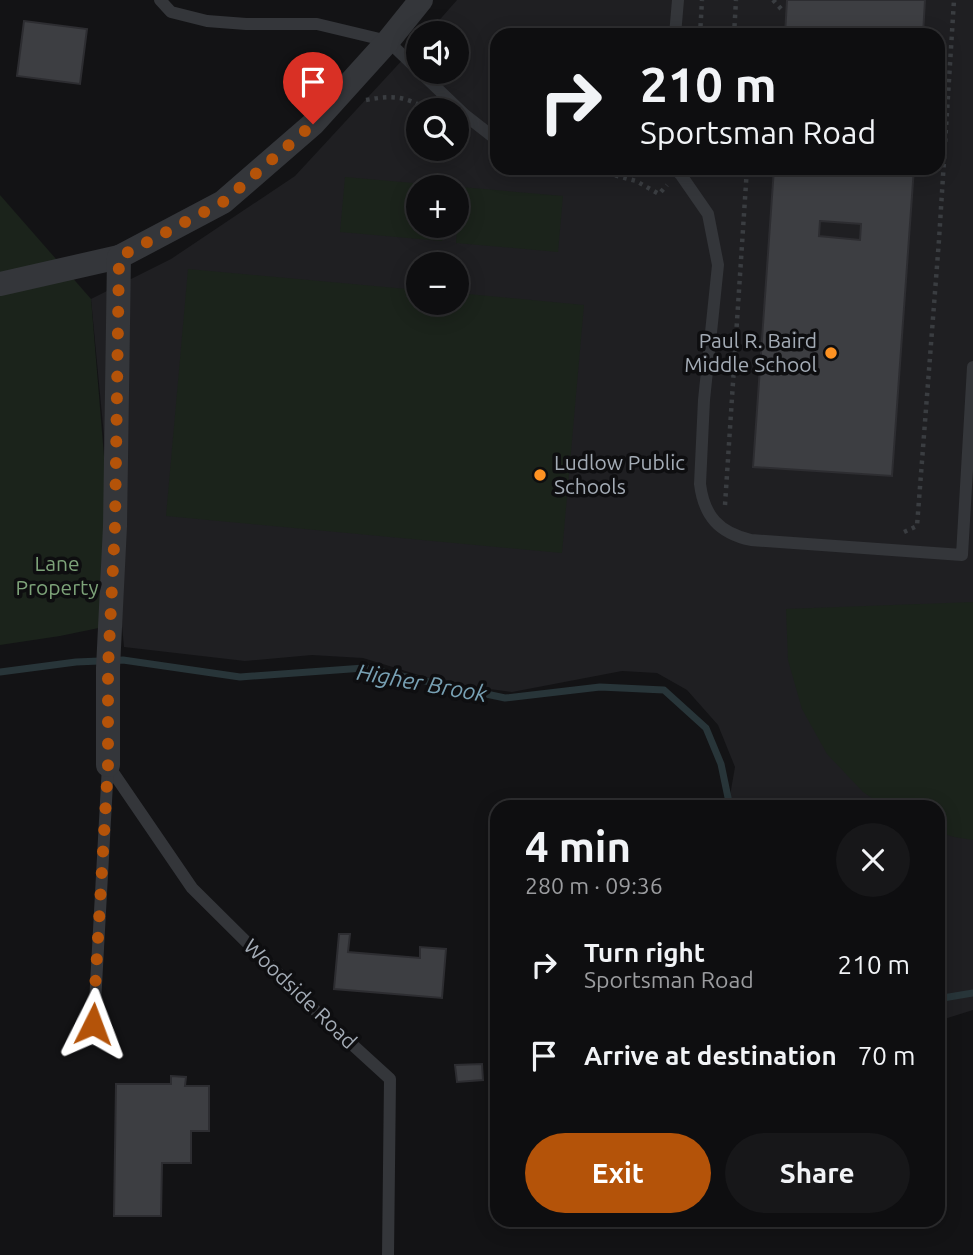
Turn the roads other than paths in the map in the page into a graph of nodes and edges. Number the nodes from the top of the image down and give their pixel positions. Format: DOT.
graph roads {
  1 [pos="160,0"];
  2 [pos="421,0"];
  3 [pos="678,0"];
  4 [pos="676,28"];
  5 [pos="388,41"];
  6 [pos="406,58"];
  7 [pos="433,84"];
  8 [pos="490,135"];
  9 [pos="680,175"];
  10 [pos="119,257"];
  11 [pos="0,285"];
  12 [pos="973,367"];
  13 [pos="108,765"];
  14 [pos="93,1040"];
  15 [pos="388,1255"];
  1 -- 5 [label="lane"];
  2 -- 5 [label="street"];
  3 -- 4 [label="lane"];
  5 -- 6 [label="lane"];
  5 -- 10 [label="street"];
  7 -- 8 [label="lane"];
  9 -- 12 [label="lane"];
  10 -- 11 [label="street"];
  10 -- 13 [label="street"];
  13 -- 14 [label="lane"];
  13 -- 15 [label="lane, Woodside Road"];
}
